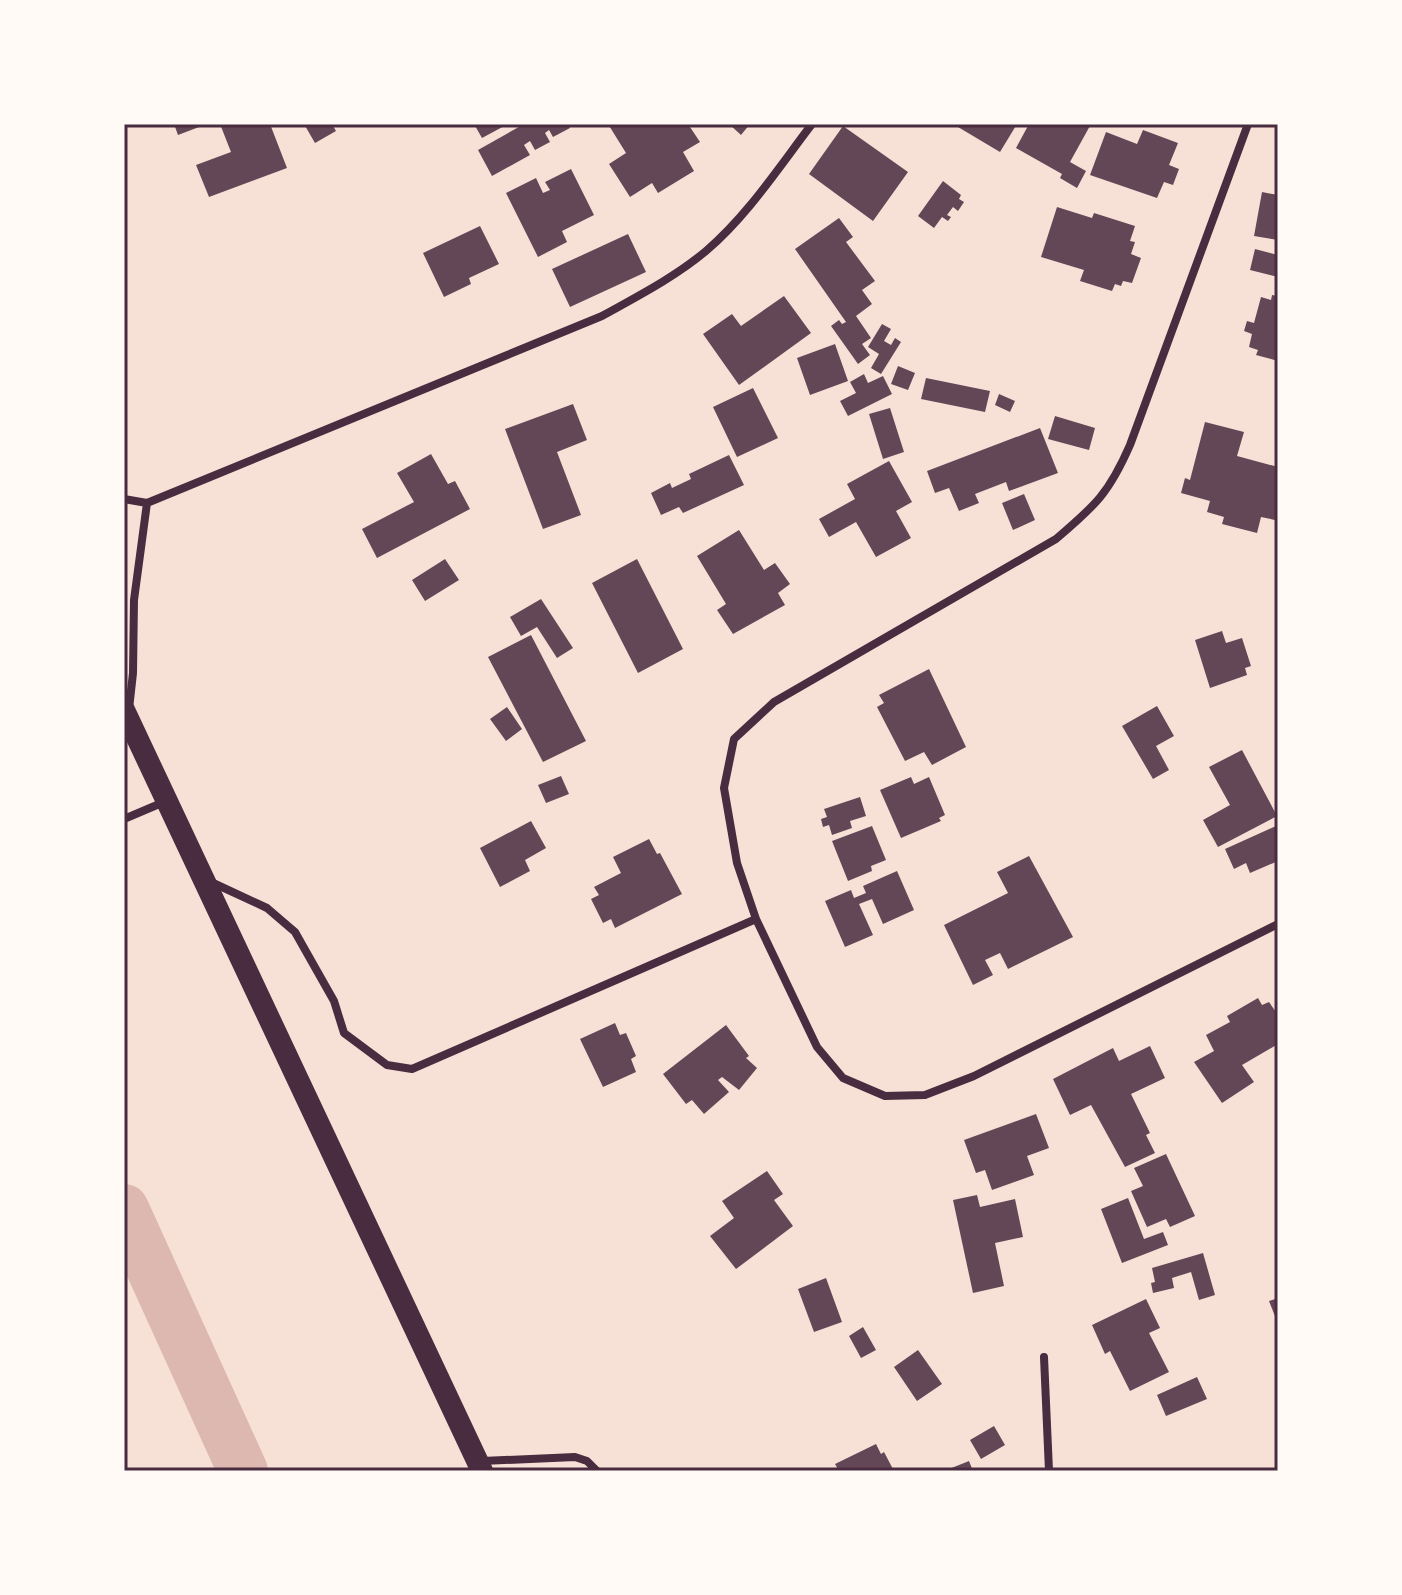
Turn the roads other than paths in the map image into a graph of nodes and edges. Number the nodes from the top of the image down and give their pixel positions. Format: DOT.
graph roads {
  1 [pos="812,124"];
  2 [pos="1248,124"];
  3 [pos="124,499"];
  4 [pos="147,503"];
  5 [pos="126,714"];
  6 [pos="166,801"];
  7 [pos="124,819"];
  8 [pos="203,878"];
  9 [pos="756,919"];
  10 [pos="1278,924"];
  11 [pos="1044,1357"];
  12 [pos="479,1466"];
  13 [pos="597,1471"];
  14 [pos="1049,1471"];
  1 -- 4 [label="street"];
  2 -- 9 [label="street"];
  3 -- 4 [label="street"];
  4 -- 5 [label="street"];
  5 -- 6 [label="highway"];
  6 -- 7 [label="street"];
  6 -- 8 [label="highway"];
  8 -- 9 [label="street"];
  8 -- 12 [label="highway"];
  9 -- 10 [label="street"];
  11 -- 14 [label="street"];
  12 -- 13 [label="street"];
}
